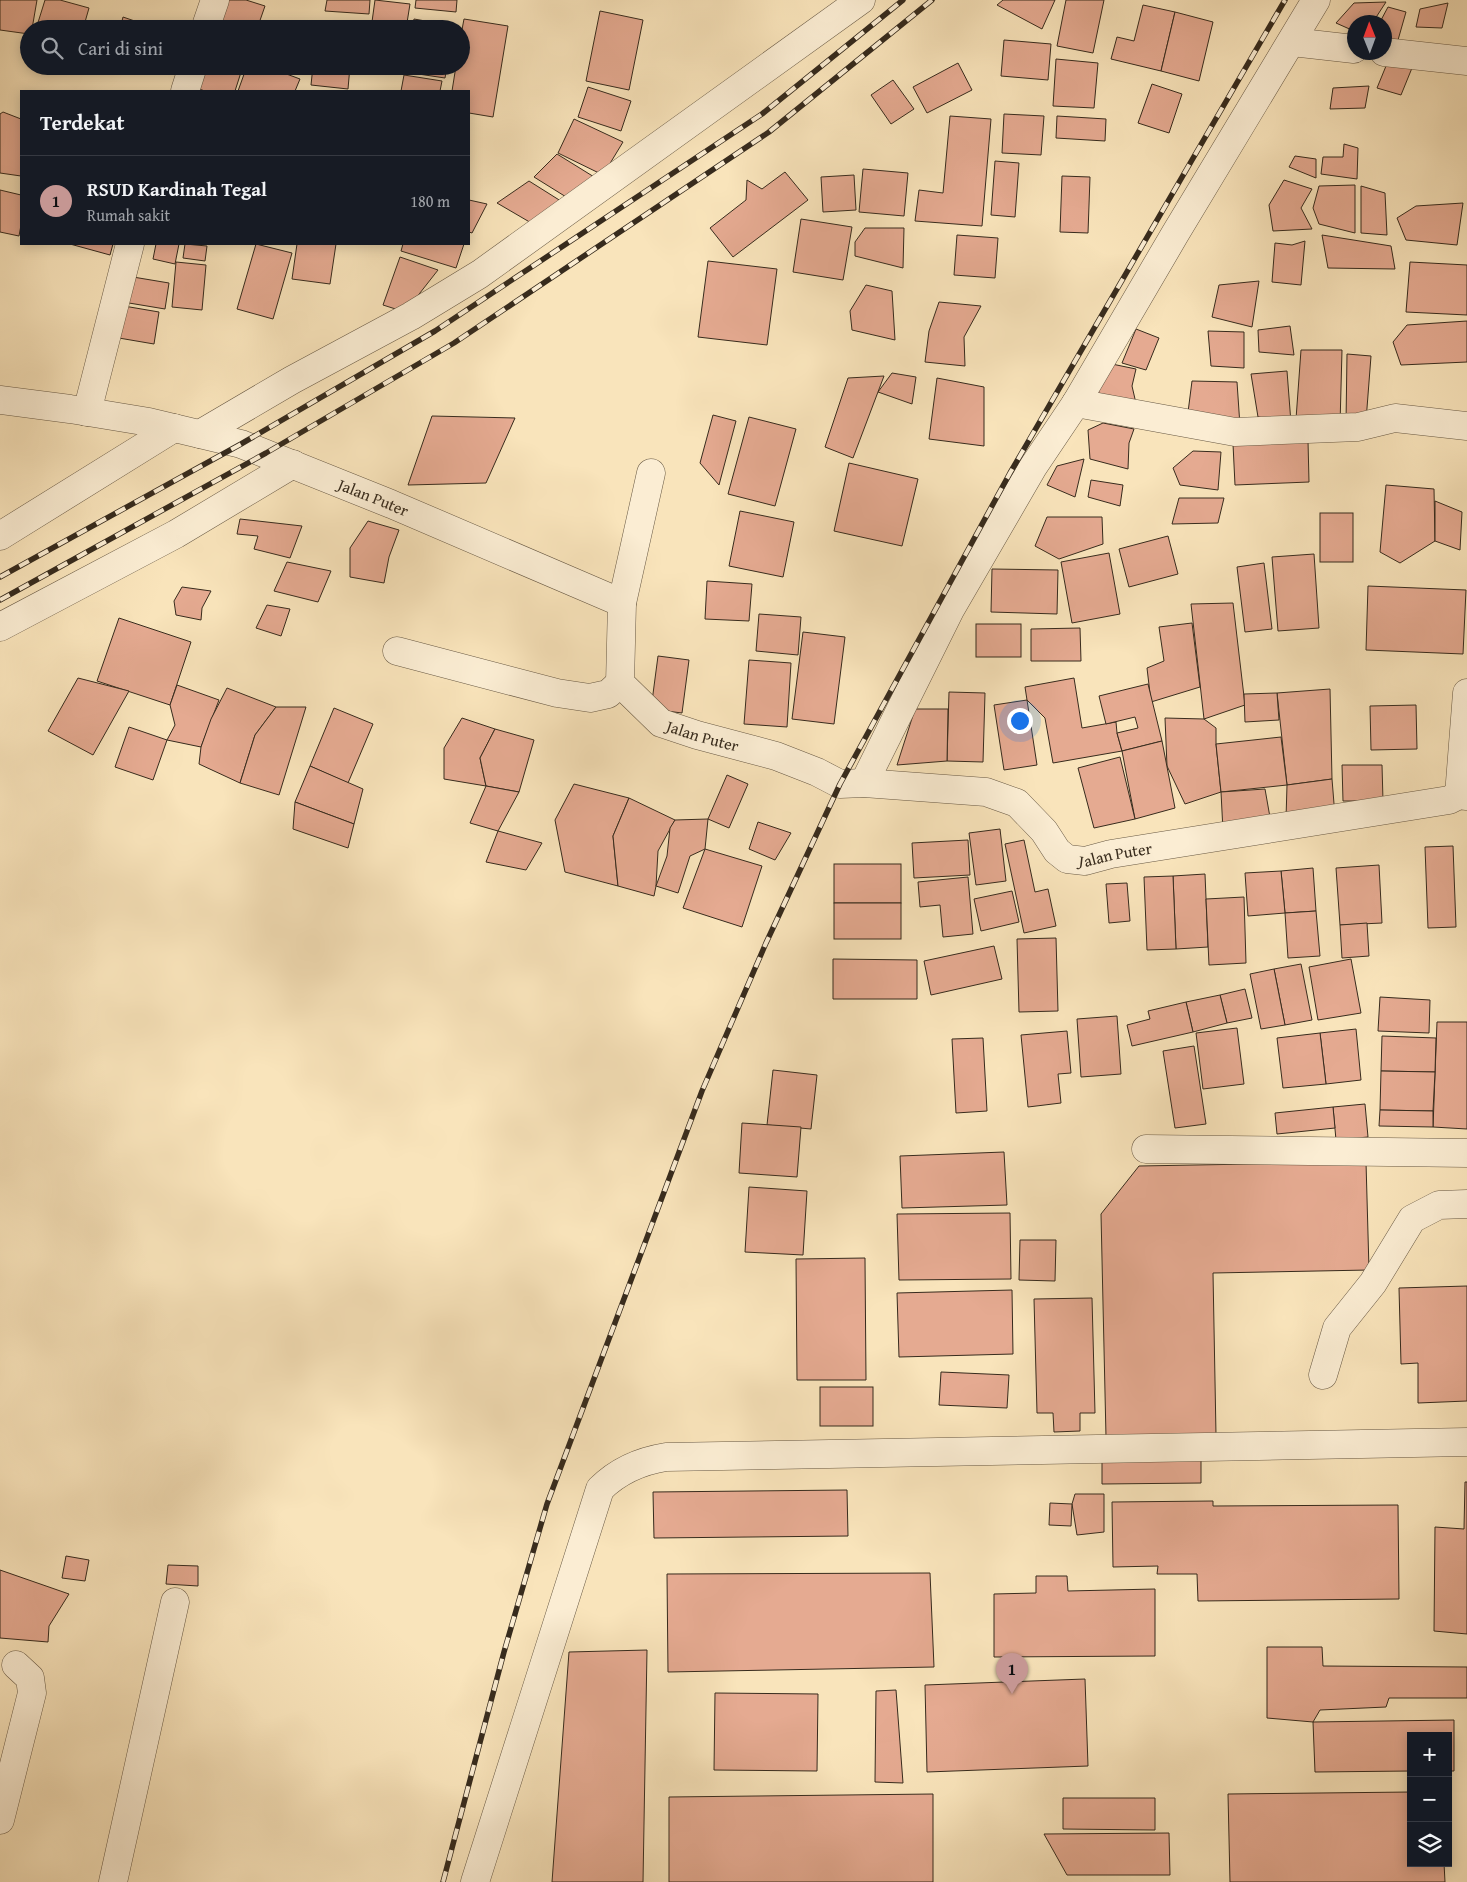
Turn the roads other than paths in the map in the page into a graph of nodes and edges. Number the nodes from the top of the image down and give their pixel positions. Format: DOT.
graph roads {
  1 [pos="215,0"];
  2 [pos="861,0"];
  3 [pos="1316,0"];
  4 [pos="208,20"];
  5 [pos="1292,42"];
  6 [pos="1347,48"];
  7 [pos="1392,53"];
  8 [pos="1467,61"];
  9 [pos="190,75"];
  10 [pos="184,90"];
  11 [pos="130,245"];
  12 [pos="0,400"];
  13 [pos="1076,403"];
  14 [pos="87,412"];
  15 [pos="1467,426"];
  16 [pos="174,428"];
  17 [pos="200,434"];
  18 [pos="293,464"];
  19 [pos="651,473"];
  20 [pos="0,536"];
  21 [pos="622,603"];
  22 [pos="0,627"];
  23 [pos="397,651"];
  24 [pos="620,683"];
  25 [pos="1467,693"];
  26 [pos="864,782"];
  27 [pos="1463,796"];
  28 [pos="1146,1149"];
  29 [pos="1467,1152"];
  30 [pos="1467,1204"];
  31 [pos="1323,1375"];
  32 [pos="1467,1442"];
  33 [pos="175,1602"];
  34 [pos="16,1665"];
  35 [pos="0,1820"];
  36 [pos="113,1882"];
  37 [pos="475,1882"];
  1 -- 4 [label="street"];
  2 -- 17 [label="street"];
  3 -- 5 [label="street"];
  5 -- 6 [label="street"];
  5 -- 13 [label="street"];
  7 -- 8 [label="street"];
  9 -- 10 [label="street"];
  11 -- 14 [label="street"];
  12 -- 14 [label="street, Jalan Puter"];
  13 -- 15 [label="street"];
  13 -- 26 [label="street"];
  14 -- 16 [label="street, Jalan Puter"];
  16 -- 17 [label="street, Jalan Puter"];
  16 -- 20 [label="street"];
  17 -- 18 [label="street, Jalan Puter"];
  18 -- 21 [label="street, Jalan Puter"];
  18 -- 22 [label="street"];
  19 -- 21 [label="street"];
  21 -- 24 [label="street"];
  23 -- 24 [label="street"];
  24 -- 26 [label="street, Jalan Puter"];
  25 -- 27 [label="street"];
  26 -- 27 [label="street, Jalan Puter"];
  28 -- 29 [label="street"];
  30 -- 31 [label="street"];
  32 -- 37 [label="street"];
  33 -- 36 [label="street"];
  34 -- 35 [label="street"];
}
